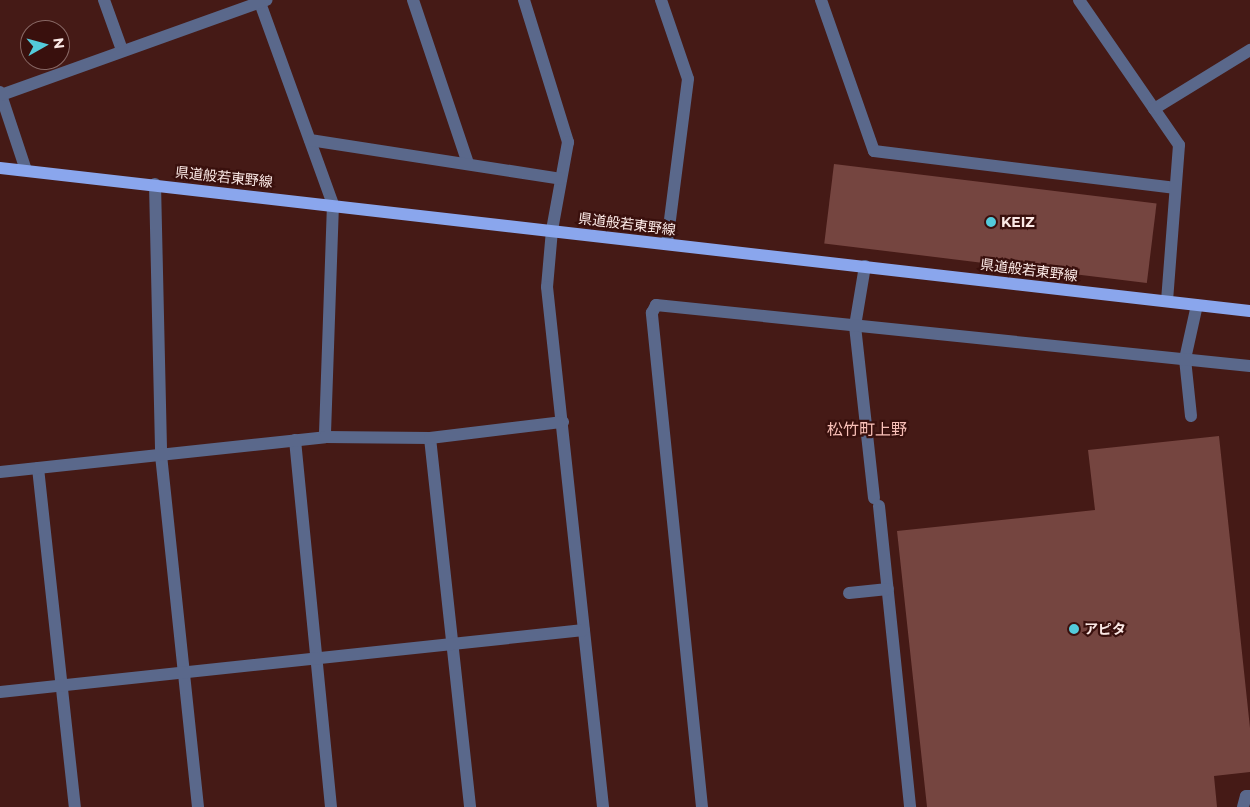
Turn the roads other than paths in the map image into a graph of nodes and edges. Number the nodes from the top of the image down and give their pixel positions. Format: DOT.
graph roads {
  1 [pos="104,0"];
  2 [pos="413,0"];
  3 [pos="524,0"];
  4 [pos="661,0"];
  5 [pos="821,0"];
  6 [pos="1079,0"];
  7 [pos="262,1"];
  8 [pos="122,50"];
  9 [pos="1250,50"];
  10 [pos="1,94"];
  11 [pos="1154,109"];
  12 [pos="310,140"];
  13 [pos="468,163"];
  14 [pos="0,168"];
  15 [pos="26,170"];
  16 [pos="561,179"];
  17 [pos="155,184"];
  18 [pos="1174,188"];
  19 [pos="333,204"];
  20 [pos="552,230"];
  21 [pos="666,244"];
  22 [pos="865,266"];
  23 [pos="1167,301"];
  24 [pos="1197,304"];
  25 [pos="1250,311"];
  26 [pos="855,326"];
  27 [pos="1185,359"];
  28 [pos="1250,366"];
  29 [pos="1191,416"];
  30 [pos="563,422"];
  31 [pos="325,437"];
  32 [pos="430,438"];
  33 [pos="294,440"];
  34 [pos="161,454"];
  35 [pos="38,468"];
  36 [pos="0,472"];
  37 [pos="888,589"];
  38 [pos="849,593"];
  39 [pos="584,630"];
  40 [pos="452,644"];
  41 [pos="315,658"];
  42 [pos="184,672"];
  43 [pos="62,685"];
  44 [pos="0,692"];
  45 [pos="1250,796"];
  46 [pos="75,807"];
  47 [pos="198,807"];
  48 [pos="331,807"];
  49 [pos="470,807"];
  50 [pos="603,807"];
  51 [pos="702,807"];
  52 [pos="910,807"];
  53 [pos="1243,807"];
  1 -- 8 [label="street"];
  2 -- 13 [label="street"];
  3 -- 16 [label="street"];
  4 -- 21 [label="street"];
  5 -- 18 [label="street"];
  6 -- 11 [label="street"];
  7 -- 8 [label="street"];
  7 -- 12 [label="street"];
  8 -- 10 [label="street"];
  9 -- 11 [label="street"];
  10 -- 15 [label="street"];
  11 -- 18 [label="street"];
  12 -- 13 [label="street"];
  12 -- 19 [label="street"];
  13 -- 16 [label="street"];
  14 -- 15 [label="main road, 県道般若東野線"];
  15 -- 17 [label="main road, 県道般若東野線"];
  16 -- 20 [label="street"];
  17 -- 19 [label="main road, 県道般若東野線"];
  17 -- 34 [label="street"];
  18 -- 23 [label="street"];
  19 -- 20 [label="main road, 県道般若東野線"];
  19 -- 31 [label="street"];
  20 -- 21 [label="main road, 県道般若東野線"];
  20 -- 30 [label="street"];
  21 -- 22 [label="main road, 県道般若東野線"];
  22 -- 23 [label="main road, 県道般若東野線"];
  22 -- 26 [label="street"];
  23 -- 24 [label="main road, 県道般若東野線"];
  24 -- 25 [label="main road, 県道般若東野線"];
  24 -- 27 [label="street"];
  26 -- 27 [label="street"];
  26 -- 37 [label="street"];
  26 -- 51 [label="street"];
  27 -- 28 [label="street"];
  27 -- 29 [label="street"];
  30 -- 32 [label="street"];
  30 -- 39 [label="street"];
  31 -- 32 [label="street"];
  31 -- 33 [label="street"];
  32 -- 40 [label="street"];
  33 -- 34 [label="street"];
  33 -- 41 [label="street"];
  34 -- 35 [label="street"];
  34 -- 42 [label="street"];
  35 -- 36 [label="street"];
  35 -- 43 [label="street"];
  37 -- 38 [label="street"];
  37 -- 52 [label="street"];
  39 -- 40 [label="street"];
  39 -- 50 [label="street"];
  40 -- 41 [label="street"];
  40 -- 49 [label="street"];
  41 -- 42 [label="street"];
  41 -- 48 [label="street"];
  42 -- 43 [label="street"];
  42 -- 47 [label="street"];
  43 -- 44 [label="street"];
  43 -- 46 [label="street"];
  45 -- 53 [label="street"];
}
